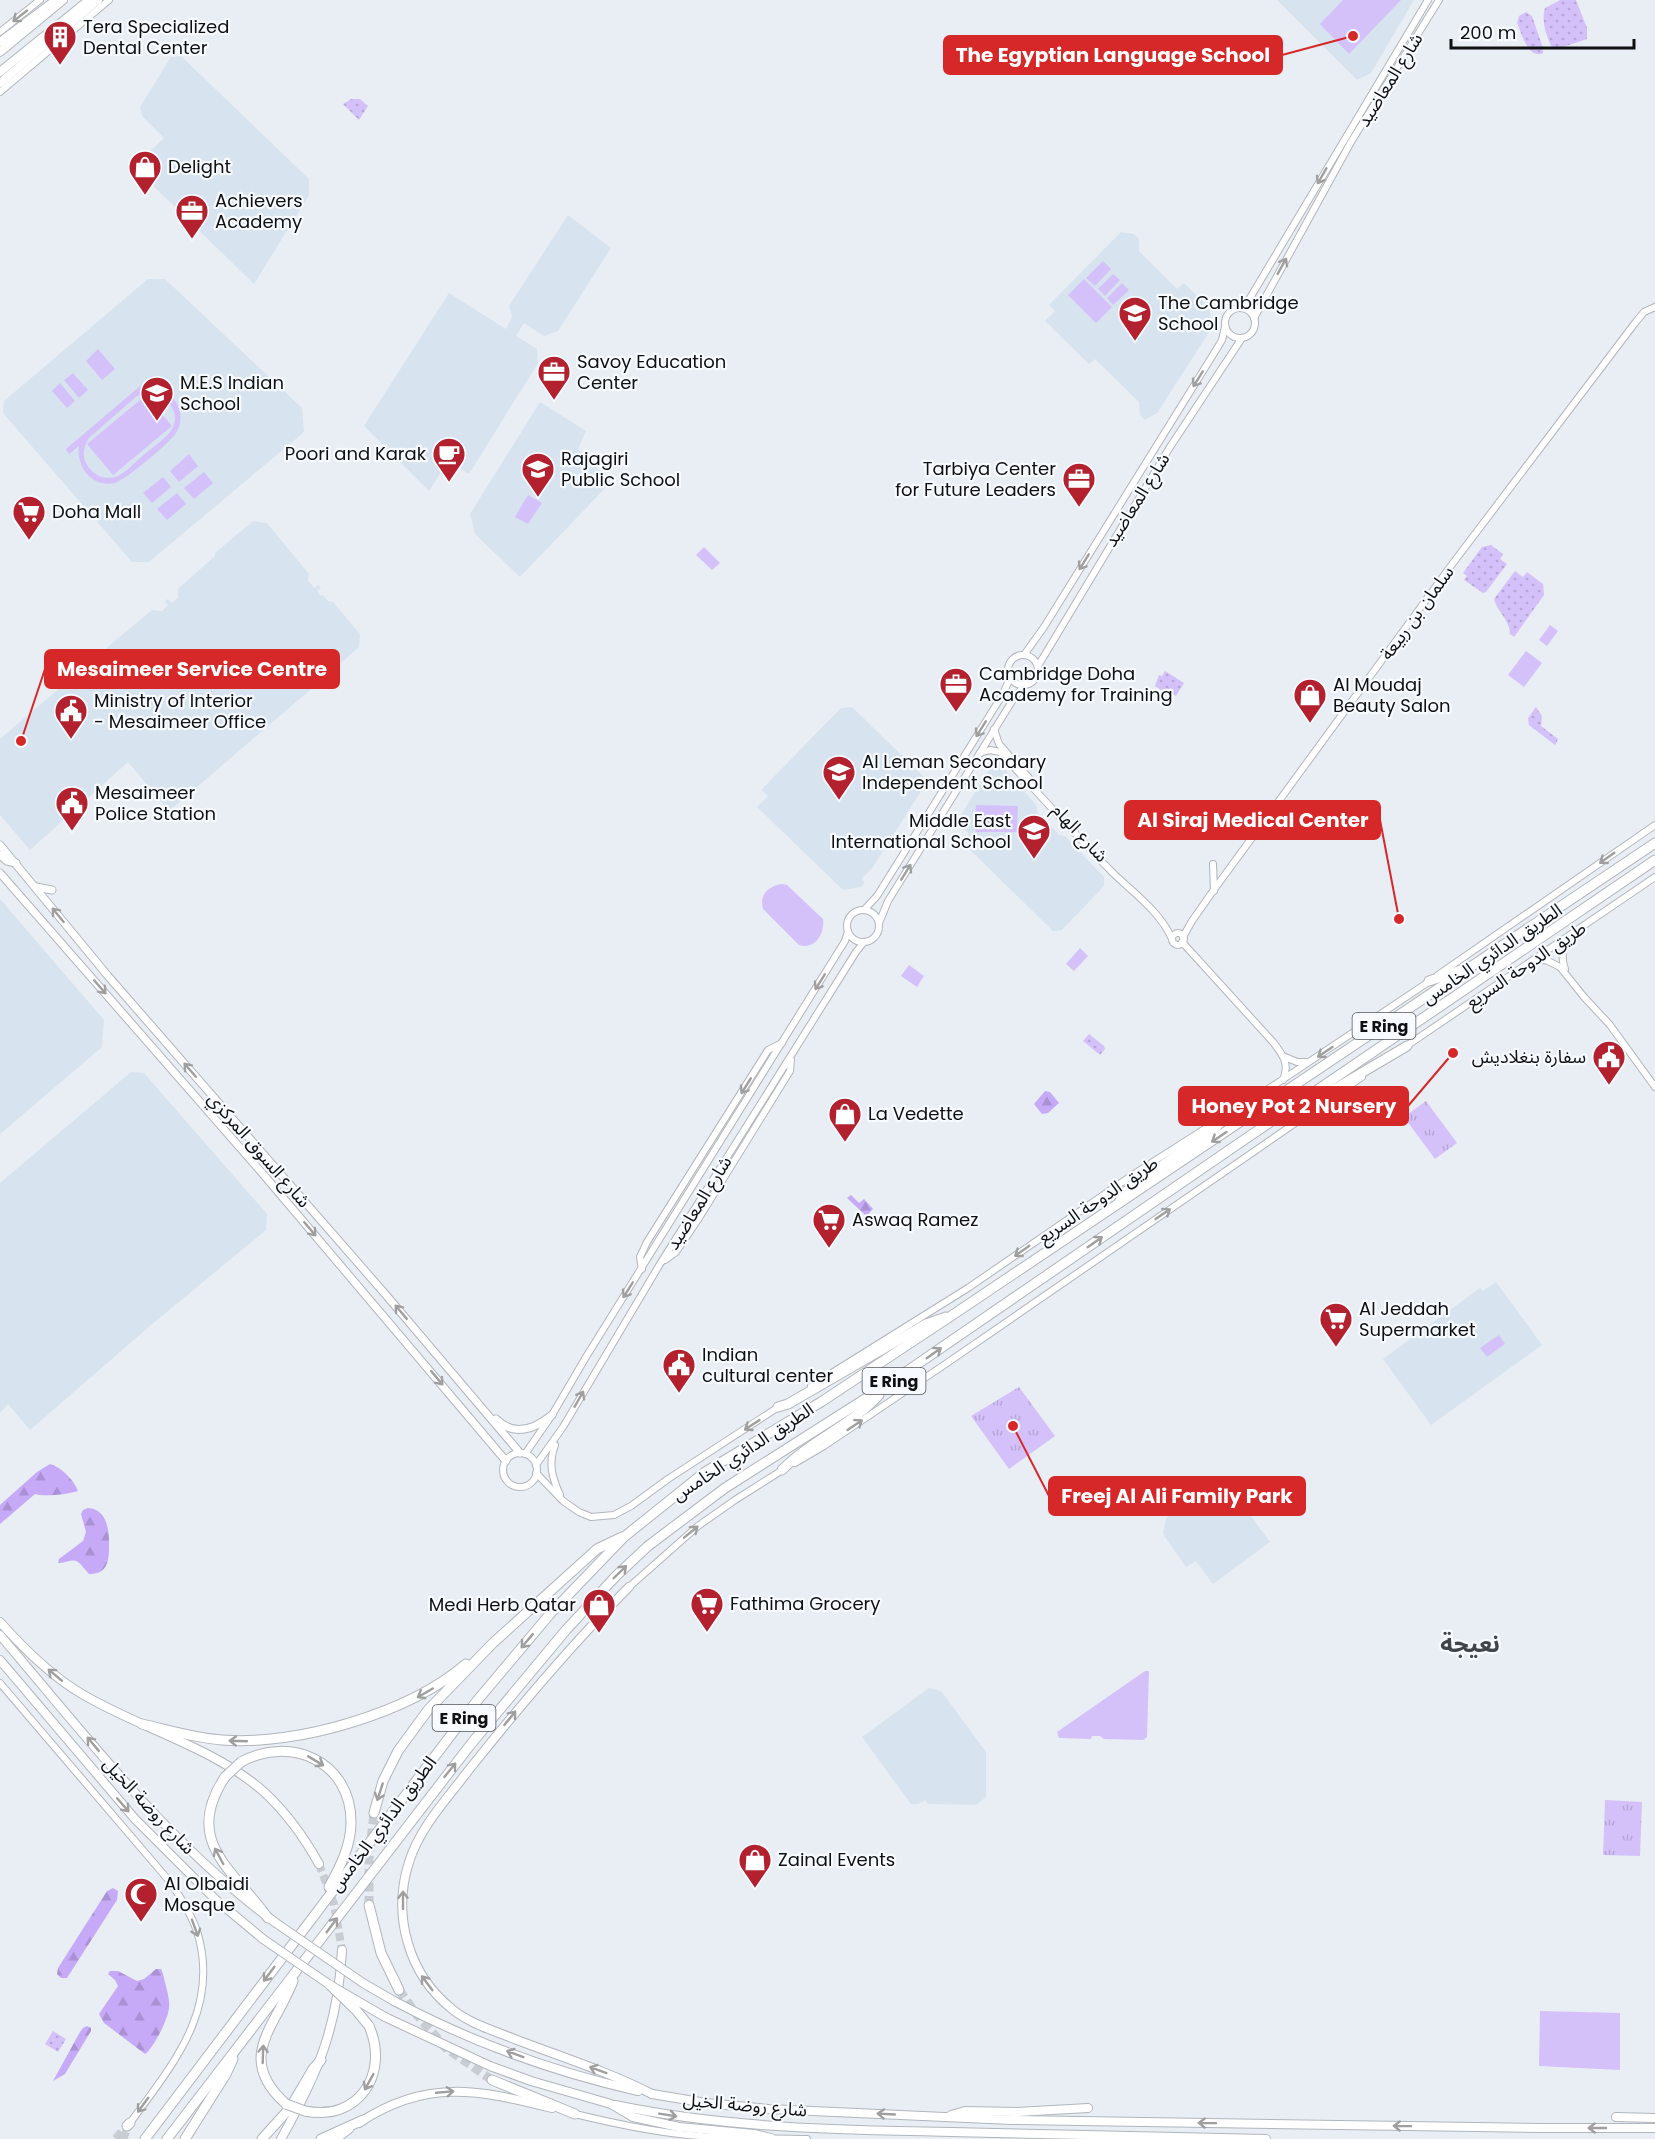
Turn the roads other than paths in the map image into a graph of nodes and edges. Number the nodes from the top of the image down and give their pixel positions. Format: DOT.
graph roads {
  1 [pos="40,0"];
  2 [pos="56,0"];
  3 [pos="63,0"];
  4 [pos="89,0"];
  5 [pos="98,0"];
  6 [pos="109,0"];
  7 [pos="1428,0"];
  8 [pos="1438,0"];
  9 [pos="0,32"];
  10 [pos="0,42"];
  11 [pos="0,52"];
  12 [pos="0,72"];
  13 [pos="0,83"];
  14 [pos="0,92"];
  15 [pos="1655,307"];
  16 [pos="1242,308"];
  17 [pos="1254,318"];
  18 [pos="1225,327"];
  19 [pos="1242,338"];
  20 [pos="1024,655"];
  21 [pos="1038,666"];
  22 [pos="1010,678"];
  23 [pos="1025,685"];
  24 [pos="994,729"];
  25 [pos="980,753"];
  26 [pos="1655,825"];
  27 [pos="1653,843"];
  28 [pos="0,845"];
  29 [pos="0,855"];
  30 [pos="1655,860"];
  31 [pos="16,863"];
  32 [pos="1213,864"];
  33 [pos="0,873"];
  34 [pos="1655,877"];
  35 [pos="1122,880"];
  36 [pos="36,887"];
  37 [pos="52,890"];
  38 [pos="1214,891"];
  39 [pos="864,910"];
  40 [pos="879,923"];
  41 [pos="848,931"];
  42 [pos="1571,936"];
  43 [pos="1178,938"];
  44 [pos="864,942"];
  45 [pos="1531,962"];
  46 [pos="1477,964"];
  47 [pos="1566,972"];
  48 [pos="1429,981"];
  49 [pos="782,1042"];
  50 [pos="1407,1046"];
  51 [pos="1285,1058"];
  52 [pos="1310,1062"];
  53 [pos="1282,1080"];
  54 [pos="1655,1087"];
  55 [pos="1228,1115"];
  56 [pos="720,1127"];
  57 [pos="722,1140"];
  58 [pos="1235,1146"];
  59 [pos="1117,1206"];
  60 [pos="642,1269"];
  61 [pos="951,1316"];
  62 [pos="887,1385"];
  63 [pos="471,1394"];
  64 [pos="778,1407"];
  65 [pos="552,1415"];
  66 [pos="563,1427"];
  67 [pos="523,1454"];
  68 [pos="506,1461"];
  69 [pos="536,1465"];
  70 [pos="782,1470"];
  71 [pos="536,1473"];
  72 [pos="563,1501"];
  73 [pos="624,1537"];
  74 [pos="629,1587"];
  75 [pos="0,1622"];
  76 [pos="0,1635"];
  77 [pos="490,1647"];
  78 [pos="0,1660"];
  79 [pos="0,1683"];
  80 [pos="142,1724"];
  81 [pos="374,1813"];
  82 [pos="319,1864"];
  83 [pos="369,1905"];
  84 [pos="317,1911"];
  85 [pos="272,1920"];
  86 [pos="342,1950"];
  87 [pos="297,1972"];
  88 [pos="330,1985"];
  89 [pos="399,1990"];
  90 [pos="238,2047"];
  91 [pos="321,2060"];
  92 [pos="492,2080"];
  93 [pos="652,2094"];
  94 [pos="611,2104"];
  95 [pos="1088,2108"];
  96 [pos="576,2114"];
  97 [pos="944,2117"];
  98 [pos="1616,2117"];
  99 [pos="1655,2118"];
  100 [pos="363,2120"];
  101 [pos="128,2125"];
  102 [pos="1655,2128"];
  103 [pos="771,2138"];
  104 [pos="145,2139"];
  105 [pos="167,2139"];
  106 [pos="185,2139"];
  107 [pos="262,2139"];
  108 [pos="280,2139"];
  109 [pos="321,2139"];
  110 [pos="336,2139"];
  111 [pos="807,2139"];
  112 [pos="1266,2139"];
  1 -- 9 [label="street, one-way"];
  2 -- 10 [label="main road"];
  3 -- 11 [label="main road"];
  4 -- 12 [label="main road"];
  5 -- 13 [label="main road"];
  6 -- 14 [label="street"];
  7 -- 16 [label="street, شارع المعاضيد, one-way"];
  17 -- 8 [label="street, شارع المعاضيد, one-way"];
  15 -- 38 [label="street, سلمان بن ربيعة"];
  16 -- 17 [label="street"];
  16 -- 18 [label="street"];
  17 -- 19 [label="street"];
  18 -- 19 [label="street"];
  18 -- 20 [label="street, شارع المعاضيد, one-way"];
  19 -- 21 [label="street, شارع المعاضيد"];
  20 -- 21 [label="street"];
  20 -- 22 [label="street"];
  21 -- 23 [label="street"];
  22 -- 23 [label="street"];
  22 -- 39 [label="street, one-way"];
  23 -- 24 [label="street"];
  24 -- 25 [label="street"];
  24 -- 35 [label="street, شارع الهام"];
  25 -- 35 [label="street, شارع الهام"];
  40 -- 25 [label="street, one-way"];
  26 -- 48 [label="street, طريق الدوحة السريع, one-way"];
  27 -- 46 [label="highway, الطريق الدائري الخامس / E Ring"];
  28 -- 31 [label="main road, شارع السوق المركزي"];
  29 -- 31 [label="main road"];
  30 -- 58 [label="highway, الطريق الدائري الخامس / E Ring"];
  31 -- 36 [label="main road, شارع السوق المركزي"];
  32 -- 38 [label="street"];
  33 -- 68 [label="main road, شارع السوق المركزي, one-way"];
  34 -- 42 [label="street, طريق الدوحة السريع"];
  35 -- 43 [label="street, شارع الهام"];
  36 -- 37 [label="main road"];
  63 -- 36 [label="main road, شارع السوق المركزي, one-way"];
  38 -- 43 [label="street, سلمان بن ربيعة"];
  39 -- 40 [label="street"];
  39 -- 41 [label="street"];
  40 -- 44 [label="street"];
  41 -- 44 [label="street"];
  41 -- 49 [label="street, شارع المعاضيد, one-way"];
  42 -- 45 [label="street, طريق الدوحة السريع"];
  42 -- 47 [label="street"];
  43 -- 51 [label="street"];
  66 -- 44 [label="street, شارع المعاضيد, one-way"];
  45 -- 47 [label="street"];
  45 -- 50 [label="street, طريق الدوحة السريع"];
  46 -- 48 [label="highway"];
  46 -- 59 [label="highway, الطريق الدائري الخامس / E Ring, one-way"];
  47 -- 54 [label="street"];
  48 -- 52 [label="street, طريق الدوحة السريع, one-way"];
  49 -- 56 [label="street, one-way"];
  49 -- 57 [label="street, شارع المعاضيد"];
  50 -- 58 [label="highway"];
  70 -- 50 [label="street, طريق الدوحة السريع, one-way"];
  51 -- 52 [label="street"];
  51 -- 53 [label="street"];
  52 -- 53 [label="street, طريق الدوحة السريع"];
  53 -- 55 [label="street, طريق الدوحة السريع"];
  55 -- 59 [label="highway"];
  55 -- 64 [label="street, طريق الدوحة السريع, one-way"];
  56 -- 57 [label="street"];
  56 -- 60 [label="street"];
  57 -- 60 [label="street, شارع المعاضيد"];
  62 -- 58 [label="highway, الطريق الدائري الخامس / E Ring, one-way"];
  59 -- 61 [label="highway, الطريق الدائري الخامس / E Ring"];
  60 -- 65 [label="street, شارع المعاضيد, one-way"];
  61 -- 64 [label="highway"];
  61 -- 73 [label="highway, الطريق الدائري الخامس / E Ring"];
  62 -- 70 [label="highway"];
  87 -- 62 [label="highway, الطريق الدائري الخامس / E Ring, one-way"];
  63 -- 65 [label="main road"];
  63 -- 67 [label="main road, شارع السوق المركزي"];
  64 -- 72 [label="street, طريق الدوحة السريع, one-way"];
  65 -- 67 [label="street, شارع المعاضيد"];
  66 -- 69 [label="street, شارع المعاضيد"];
  66 -- 72 [label="street"];
  67 -- 68 [label="street"];
  67 -- 69 [label="street"];
  68 -- 71 [label="street"];
  69 -- 71 [label="street"];
  74 -- 70 [label="street, طريق الدوحة السريع, one-way"];
  71 -- 72 [label="street, طريق الدوحة السريع"];
  73 -- 77 [label="highway"];
  73 -- 84 [label="highway, الطريق الدائري الخامس / E Ring, one-way"];
  93 -- 74 [label="main road, one-way"];
  80 -- 75 [label="main road, one-way"];
  85 -- 76 [label="main road, شارع روضة الخيل, one-way"];
  77 -- 80 [label="highway, one-way"];
  77 -- 81 [label="highway, one-way"];
  78 -- 88 [label="main road, شارع روضة الخيل, one-way, bridge"];
  79 -- 101 [label="street, شارع روضة الخيل, one-way"];
  80 -- 82 [label="main road"];
  83 -- 89 [label="highway"];
  85 -- 84 [label="highway, one-way, bridge"];
  84 -- 104 [label="highway, الطريق الدائري الخامس / E Ring, one-way"];
  93 -- 85 [label="main road, شارع روضة الخيل, one-way, bridge"];
  86 -- 91 [label="main road"];
  88 -- 87 [label="highway, one-way, bridge"];
  87 -- 90 [label="highway, الطريق الدائري الخامس / E Ring"];
  88 -- 94 [label="main road, شارع روضة الخيل, bridge"];
  90 -- 105 [label="highway, الطريق الدائري الخامس"];
  90 -- 106 [label="highway"];
  91 -- 107 [label="highway"];
  91 -- 108 [label="main road"];
  92 -- 96 [label="highway"];
  97 -- 93 [label="main road, شارع روضة الخيل, one-way"];
  94 -- 103 [label="main road"];
  94 -- 112 [label="main road, شارع روضة الخيل, one-way"];
  95 -- 97 [label="main road"];
  100 -- 96 [label="main road, one-way"];
  96 -- 103 [label="street, شارع روضة الخيل"];
  102 -- 97 [label="main road, شارع روضة الخيل, one-way"];
  98 -- 99 [label="main road"];
  100 -- 109 [label="highway"];
  100 -- 110 [label="main road"];
  103 -- 111 [label="street, شارع روضة الخيل"];
}
